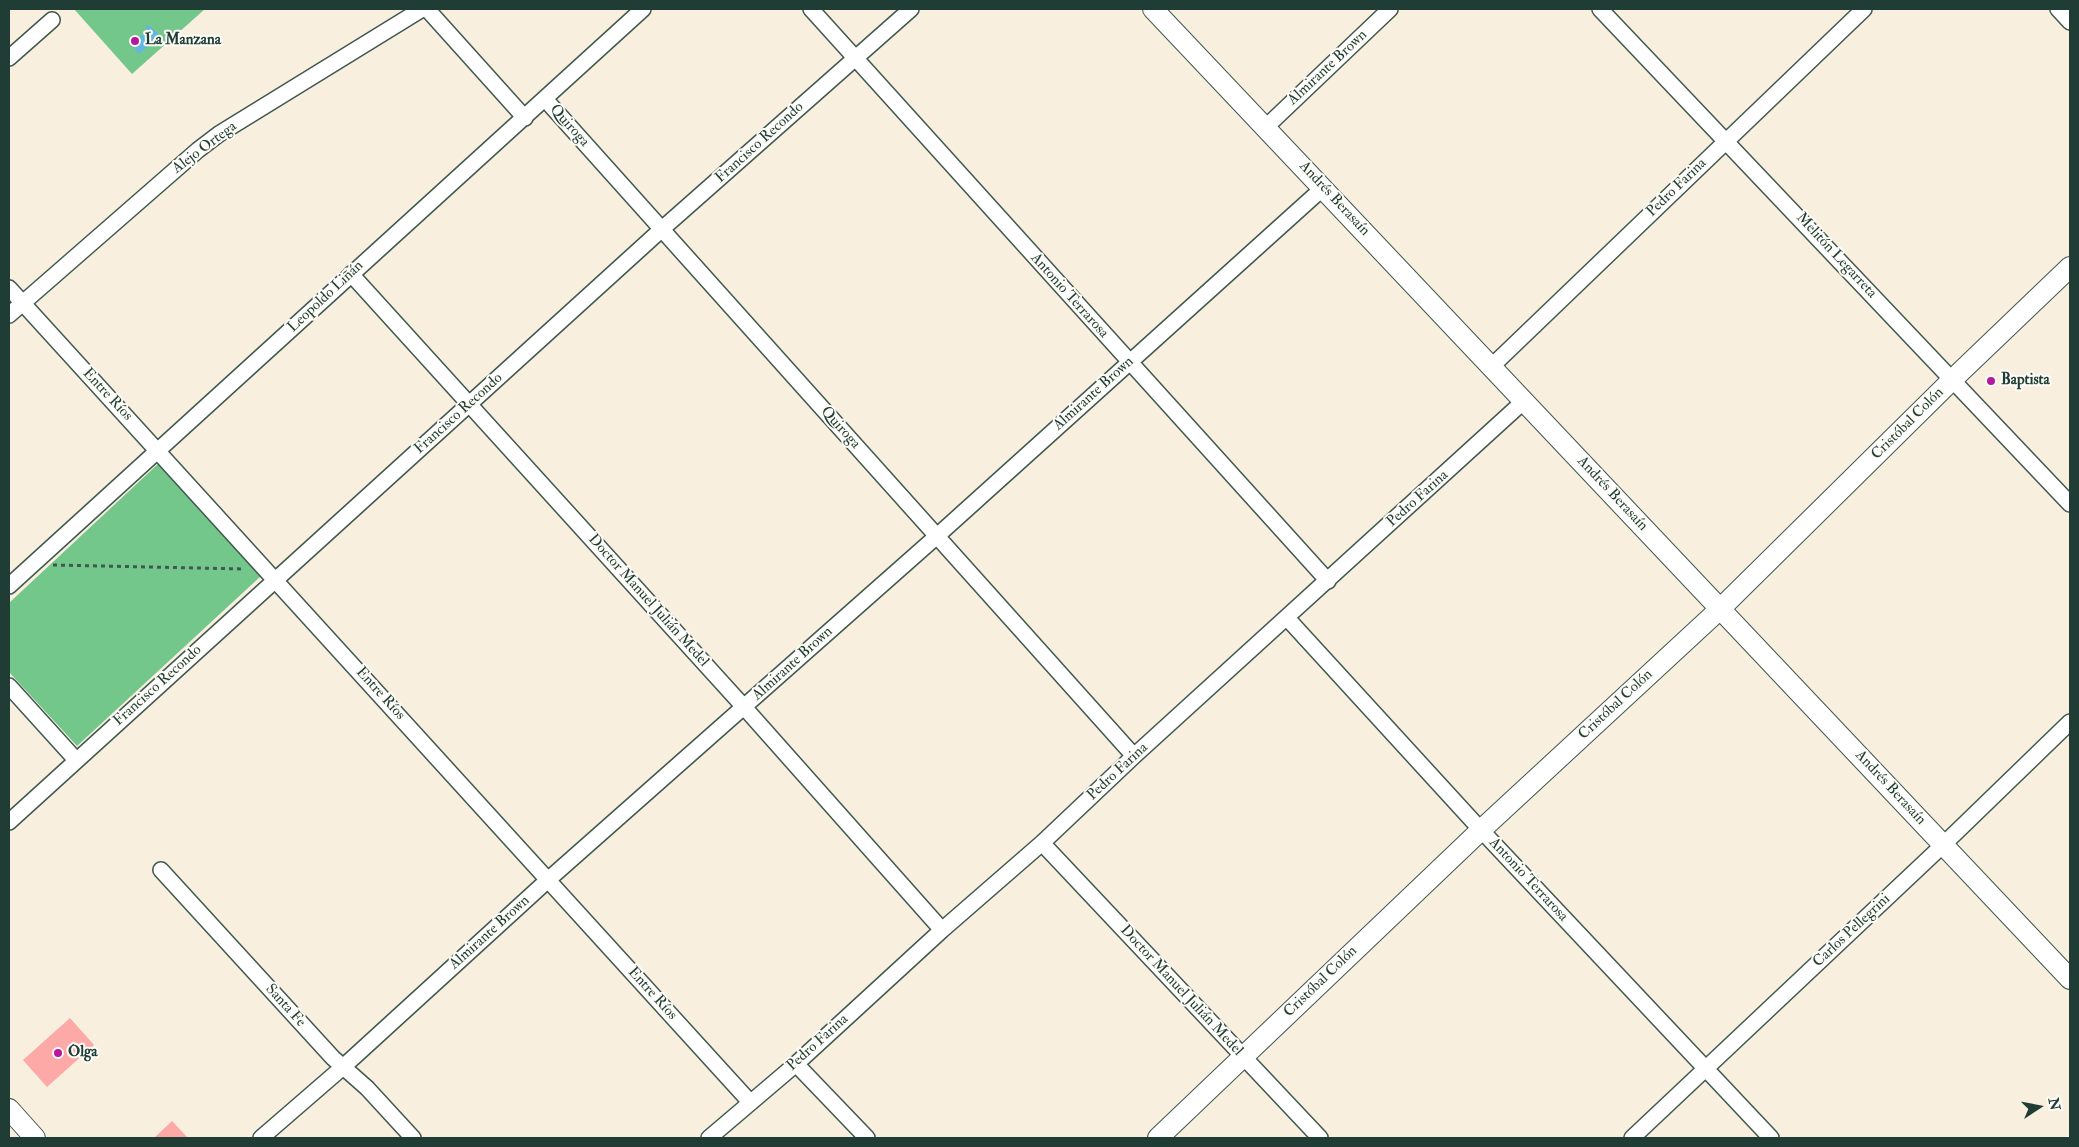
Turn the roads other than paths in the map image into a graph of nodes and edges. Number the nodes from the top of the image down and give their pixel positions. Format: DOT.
graph roads {
  1 [pos="428,9"];
  2 [pos="643,9"];
  3 [pos="812,9"];
  4 [pos="911,9"];
  5 [pos="1390,9"];
  6 [pos="1600,9"];
  7 [pos="1864,9"];
  8 [pos="2058,9"];
  9 [pos="1155,10"];
  10 [pos="414,11"];
  11 [pos="52,20"];
  12 [pos="2070,22"];
  13 [pos="9,58"];
  14 [pos="856,58"];
  15 [pos="545,99"];
  16 [pos="524,118"];
  17 [pos="1266,127"];
  18 [pos="1727,140"];
  19 [pos="1323,188"];
  20 [pos="662,230"];
  21 [pos="2070,267"];
  22 [pos="351,274"];
  23 [pos="9,288"];
  24 [pos="22,302"];
  25 [pos="9,315"];
  26 [pos="1129,362"];
  27 [pos="1491,367"];
  28 [pos="1953,379"];
  29 [pos="1524,401"];
  30 [pos="470,405"];
  31 [pos="159,451"];
  32 [pos="2070,504"];
  33 [pos="937,536"];
  34 [pos="271,574"];
  35 [pos="1328,581"];
  36 [pos="9,586"];
  37 [pos="1720,609"];
  38 [pos="1287,618"];
  39 [pos="9,686"];
  40 [pos="744,707"];
  41 [pos="2070,722"];
  42 [pos="1134,756"];
  43 [pos="76,760"];
  44 [pos="9,822"];
  45 [pos="1481,830"];
  46 [pos="1042,843"];
  47 [pos="1943,844"];
  48 [pos="161,870"];
  49 [pos="549,879"];
  50 [pos="942,930"];
  51 [pos="2070,978"];
  52 [pos="1243,1057"];
  53 [pos="796,1064"];
  54 [pos="343,1067"];
  55 [pos="1704,1068"];
  56 [pos="750,1102"];
  57 [pos="9,1109"];
  58 [pos="33,1138"];
  59 [pos="260,1138"];
  60 [pos="413,1138"];
  61 [pos="709,1138"];
  62 [pos="867,1138"];
  63 [pos="1158,1138"];
  64 [pos="1320,1138"];
  65 [pos="1632,1138"];
  66 [pos="1771,1138"];
  1 -- 16 [label="street, Quiroga"];
  2 -- 15 [label="street, Leopoldo Liñán"];
  3 -- 14 [label="street, Antonio Terrarosa"];
  4 -- 14 [label="street, Francisco Recondo"];
  5 -- 17 [label="street, Almirante Brown"];
  6 -- 18 [label="street, Melitón Legarreta"];
  7 -- 18 [label="street, Pedro Farina"];
  8 -- 12 [label="street"];
  9 -- 17 [label="street, Andrés Berasaín"];
  10 -- 24 [label="street, Alejo Ortega"];
  11 -- 13 [label="street"];
  14 -- 20 [label="street, Francisco Recondo"];
  14 -- 26 [label="street, Antonio Terrarosa"];
  15 -- 16 [label="street, Leopoldo Liñán"];
  15 -- 20 [label="street, Quiroga"];
  16 -- 22 [label="street, Leopoldo Liñán"];
  17 -- 19 [label="street, Andrés Berasaín"];
  18 -- 27 [label="street, Pedro Farina"];
  18 -- 28 [label="street, Melitón Legarreta"];
  19 -- 26 [label="street, Almirante Brown"];
  19 -- 27 [label="street, Andrés Berasaín"];
  20 -- 30 [label="street, Francisco Recondo"];
  20 -- 33 [label="street, Quiroga"];
  21 -- 28 [label="street, Cristóbal Colón"];
  22 -- 30 [label="street, Doctor Manuel Julián Medel"];
  22 -- 31 [label="street, Leopoldo Liñán"];
  23 -- 24 [label="street, Entre Ríos"];
  24 -- 25 [label="street, Alejo Ortega"];
  24 -- 31 [label="street, Entre Ríos"];
  26 -- 33 [label="street, Almirante Brown"];
  26 -- 35 [label="street, Antonio Terrarosa"];
  27 -- 29 [label="street, Andrés Berasaín"];
  28 -- 32 [label="street, Melitón Legarreta"];
  28 -- 37 [label="street, Cristóbal Colón"];
  29 -- 35 [label="street, Pedro Farina"];
  29 -- 37 [label="street, Andrés Berasaín"];
  30 -- 34 [label="street, Francisco Recondo"];
  30 -- 40 [label="street, Doctor Manuel Julián Medel"];
  31 -- 34 [label="street, Entre Ríos"];
  31 -- 36 [label="street, Leopoldo Liñán"];
  33 -- 40 [label="street, Almirante Brown"];
  33 -- 42 [label="street, Quiroga"];
  34 -- 43 [label="street, Francisco Recondo"];
  34 -- 49 [label="street, Entre Ríos"];
  35 -- 38 [label="street, Pedro Farina"];
  37 -- 45 [label="street, Cristóbal Colón"];
  37 -- 47 [label="street, Andrés Berasaín"];
  38 -- 42 [label="street, Pedro Farina"];
  38 -- 45 [label="street, Antonio Terrarosa"];
  39 -- 43 [label="street"];
  40 -- 49 [label="street, Almirante Brown"];
  40 -- 50 [label="street, Doctor Manuel Julián Medel"];
  41 -- 47 [label="street, Carlos Pellegrini"];
  42 -- 46 [label="street, Pedro Farina"];
  43 -- 44 [label="street, Francisco Recondo"];
  45 -- 52 [label="street, Cristóbal Colón"];
  45 -- 55 [label="street, Antonio Terrarosa"];
  46 -- 50 [label="street, Pedro Farina"];
  46 -- 52 [label="street, Doctor Manuel Julián Medel"];
  47 -- 51 [label="street, Andrés Berasaín"];
  47 -- 55 [label="street, Carlos Pellegrini"];
  48 -- 54 [label="street, Santa Fe"];
  49 -- 54 [label="street, Almirante Brown"];
  49 -- 56 [label="street, Entre Ríos"];
  50 -- 53 [label="street, Pedro Farina"];
  52 -- 63 [label="street, Cristóbal Colón"];
  52 -- 64 [label="street, Doctor Manuel Julián Medel"];
  53 -- 56 [label="street, Pedro Farina"];
  53 -- 62 [label="street"];
  54 -- 59 [label="street, Almirante Brown"];
  54 -- 60 [label="street, Santa Fe"];
  55 -- 65 [label="street, Carlos Pellegrini"];
  55 -- 66 [label="street, Antonio Terrarosa"];
  56 -- 61 [label="street, Pedro Farina"];
  57 -- 58 [label="street"];
}
